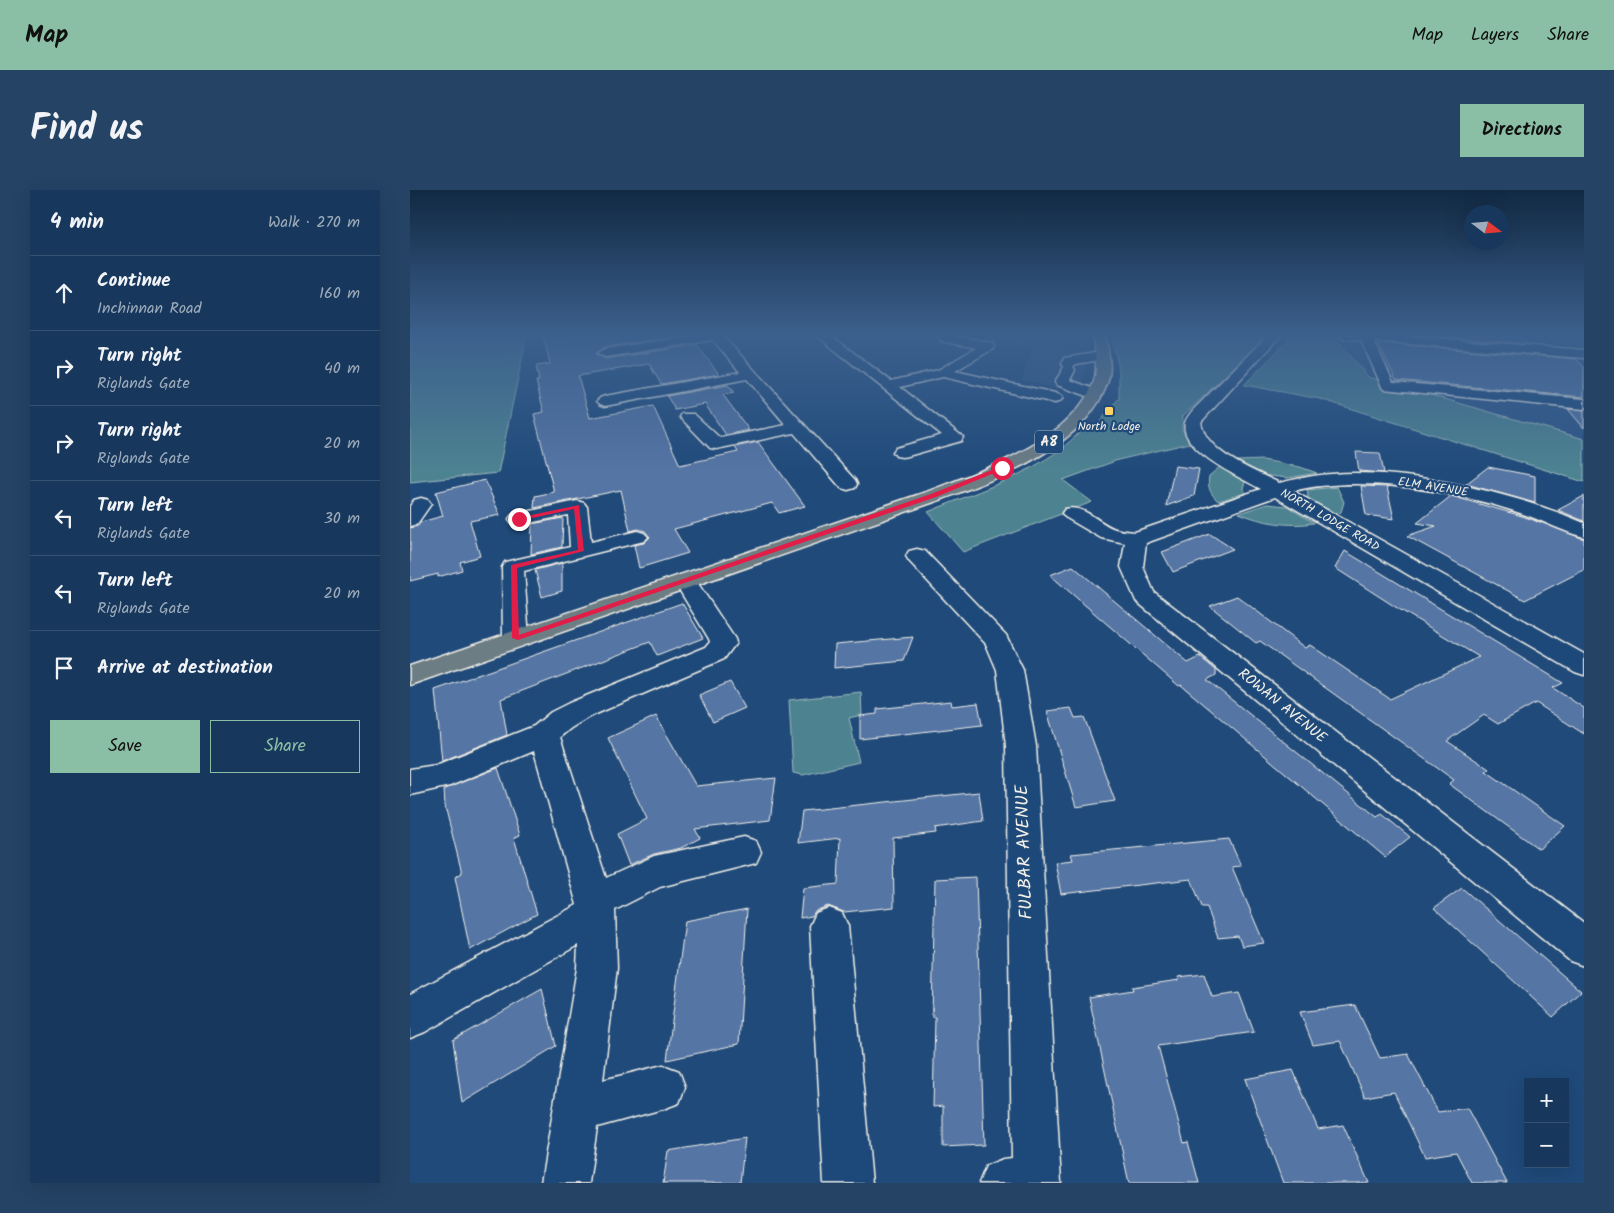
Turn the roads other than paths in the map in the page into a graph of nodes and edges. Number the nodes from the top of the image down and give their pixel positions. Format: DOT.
graph roads {
  1 [pos="710,381"];
  2 [pos="758,381"];
  3 [pos="881,381"];
  4 [pos="907,381"];
  5 [pos="981,381"];
  6 [pos="1062,381"];
  7 [pos="1100,381"];
  8 [pos="1230,381"];
  9 [pos="1386,381"];
  10 [pos="887,386"];
  11 [pos="1095,394"];
  12 [pos="1056,398"];
  13 [pos="605,400"];
  14 [pos="1584,404"];
  15 [pos="688,417"];
  16 [pos="798,427"];
  17 [pos="902,452"];
  18 [pos="848,484"];
  19 [pos="1277,490"];
  20 [pos="1072,513"];
  21 [pos="519,519"];
  22 [pos="1584,531"];
  23 [pos="637,537"];
  24 [pos="1136,540"];
  25 [pos="581,551"];
  26 [pos="918,556"];
  27 [pos="685,581"];
  28 [pos="516,638"];
  29 [pos="1584,666"];
  30 [pos="410,676"];
  31 [pos="544,734"];
  32 [pos="410,782"];
  33 [pos="744,852"];
  34 [pos="596,907"];
  35 [pos="829,926"];
  36 [pos="1584,947"];
  37 [pos="410,1017"];
  38 [pos="663,1087"];
  39 [pos="577,1109"];
  40 [pos="1025,1182"];
  41 [pos="565,1183"];
  42 [pos="848,1183"];
  1 -- 13 [label="street"];
  2 -- 16 [label="street"];
  3 -- 10 [label="street"];
  4 -- 10 [label="street"];
  5 -- 12 [label="street"];
  6 -- 11 [label="street"];
  7 -- 11 [label="main road, A8"];
  8 -- 19 [label="street, NORTH LODGE ROAD"];
  9 -- 14 [label="street"];
  10 -- 17 [label="street"];
  11 -- 27 [label="main road, A8"];
  15 -- 16 [label="street"];
  16 -- 18 [label="street"];
  19 -- 22 [label="street, ELM AVENUE"];
  19 -- 24 [label="street"];
  19 -- 29 [label="street, NORTH LODGE ROAD"];
  20 -- 24 [label="street"];
  21 -- 25 [label="street"];
  23 -- 25 [label="street"];
  24 -- 36 [label="street, ROWAN AVENUE"];
  25 -- 28 [label="street"];
  26 -- 40 [label="street, FULBAR AVENUE"];
  27 -- 28 [label="main road, A8"];
  27 -- 31 [label="street"];
  28 -- 30 [label="main road, A8"];
  31 -- 32 [label="street"];
  31 -- 34 [label="street"];
  33 -- 34 [label="street"];
  34 -- 37 [label="street"];
  34 -- 39 [label="street"];
  35 -- 42 [label="street"];
  38 -- 39 [label="street"];
  39 -- 41 [label="street"];
}
